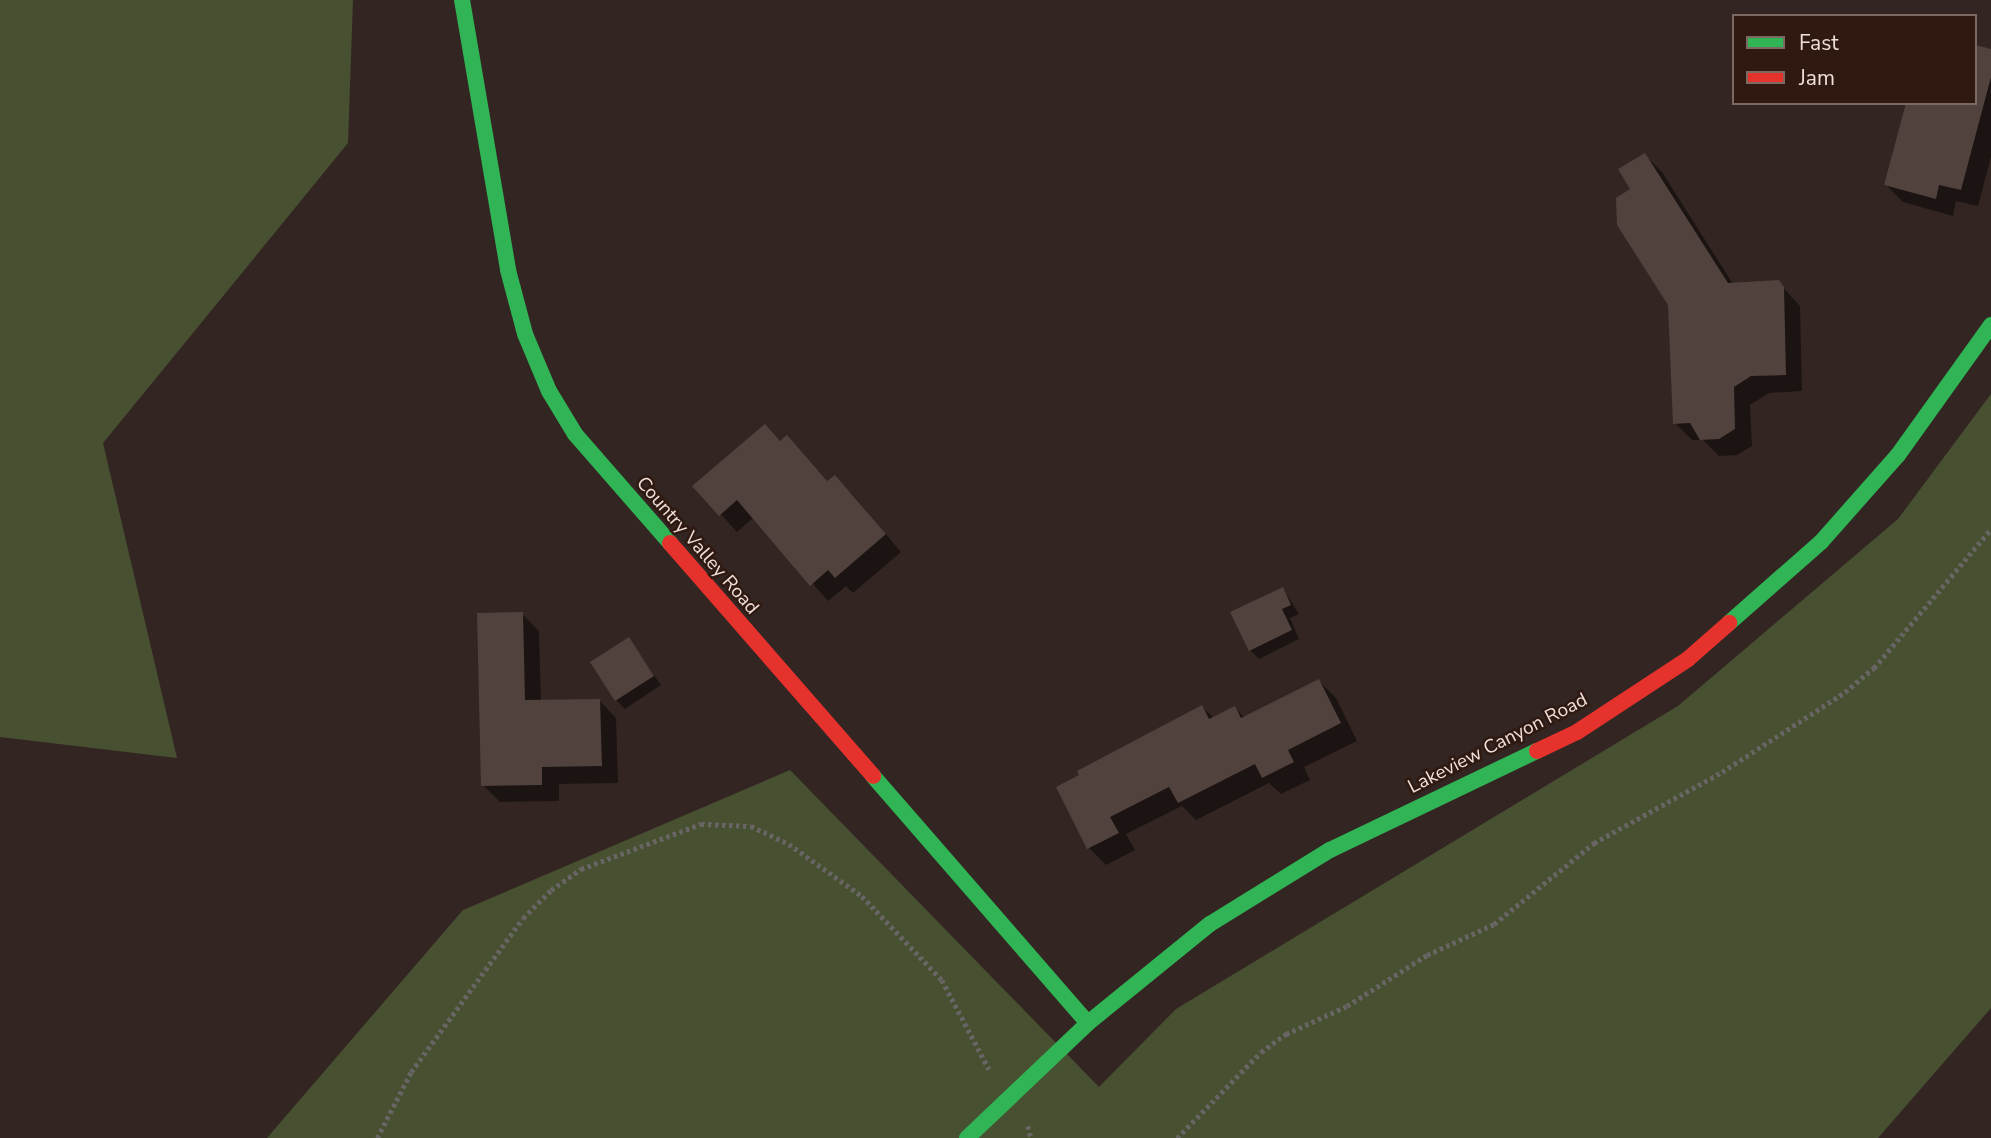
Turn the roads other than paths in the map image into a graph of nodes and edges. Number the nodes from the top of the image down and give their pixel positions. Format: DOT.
graph roads {
  1 [pos="462,0"];
  2 [pos="1991,325"];
  3 [pos="1088,1023"];
  4 [pos="967,1138"];
  1 -- 3 [label="street, Country Valley Road"];
  2 -- 3 [label="street, Lakeview Canyon Road"];
  3 -- 4 [label="street, Lakeview Canyon Road"];
}
